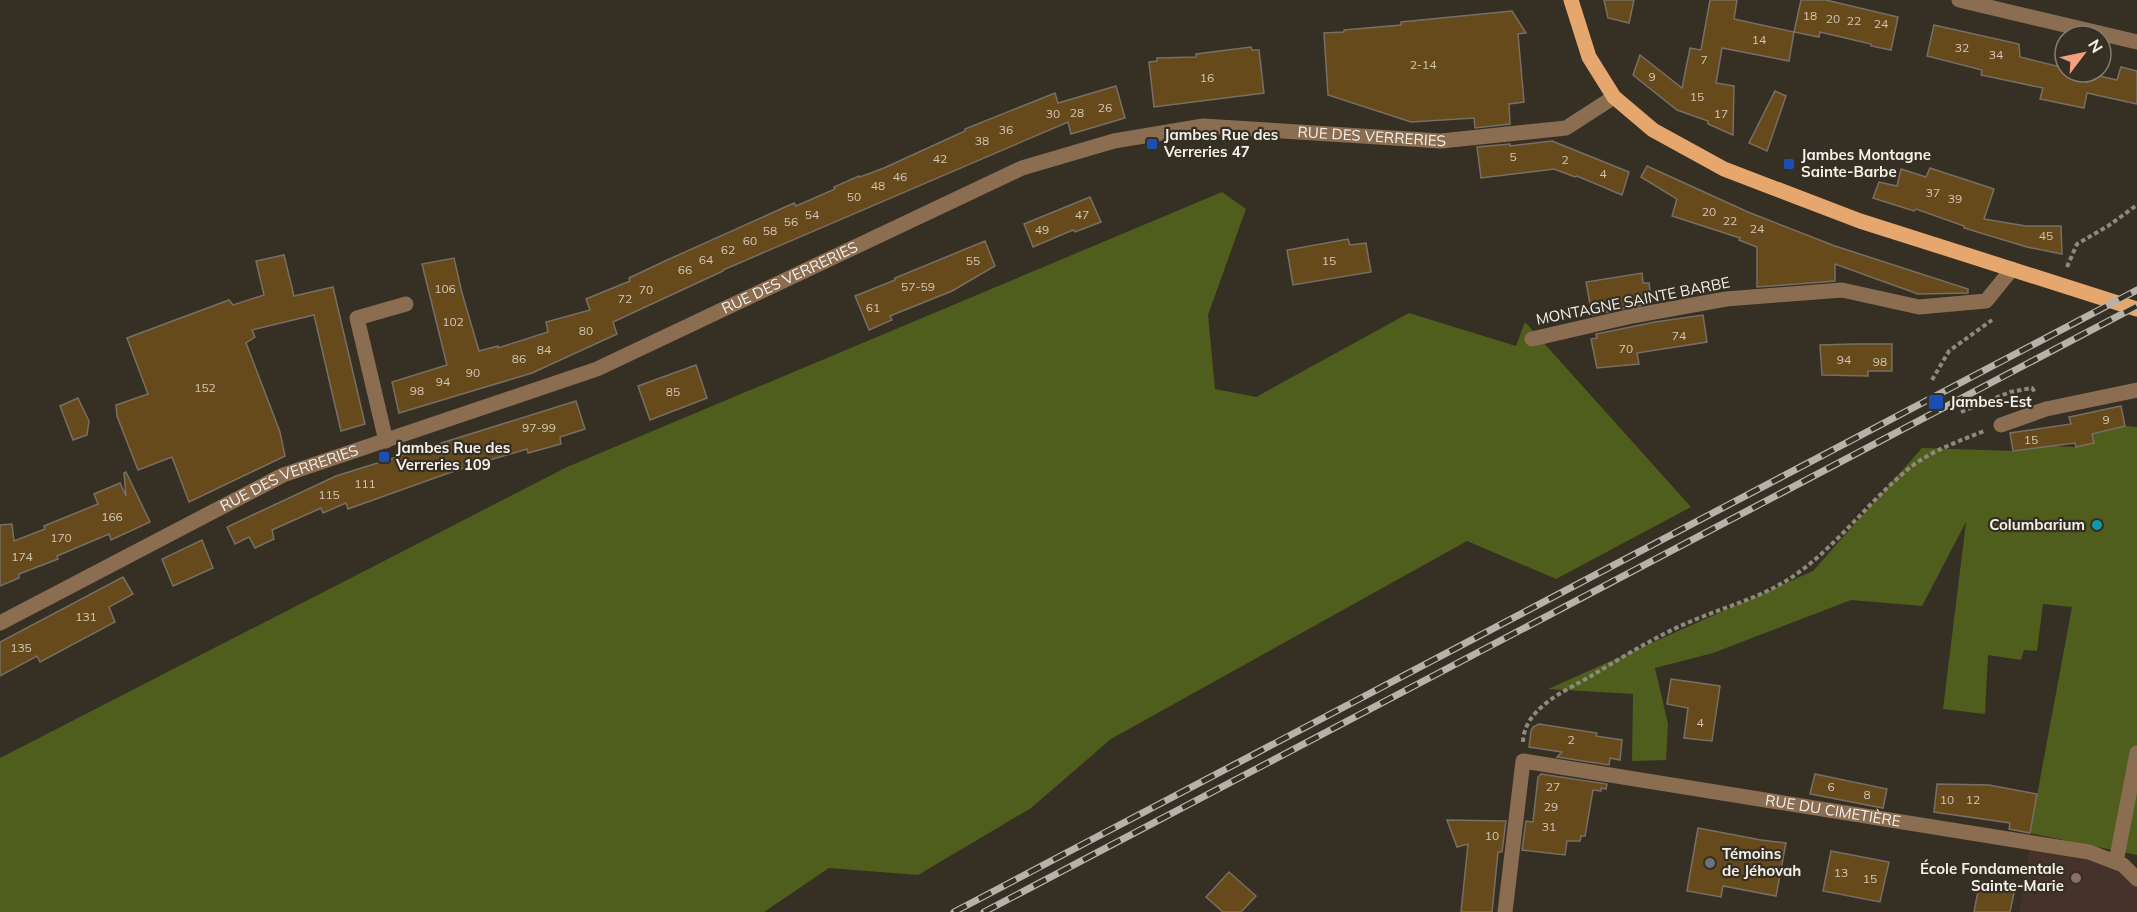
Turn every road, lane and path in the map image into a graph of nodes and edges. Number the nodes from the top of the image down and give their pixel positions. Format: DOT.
graph roads {
  1 [pos="1571,0"];
  2 [pos="1959,0"];
  3 [pos="2137,42"];
  4 [pos="1614,97"];
  5 [pos="2137,204"];
  6 [pos="2012,269"];
  7 [pos="2061,284"];
  8 [pos="406,304"];
  9 [pos="2137,309"];
  10 [pos="1999,313"];
  11 [pos="1532,339"];
  12 [pos="1932,380"];
  13 [pos="2137,390"];
  14 [pos="2046,409"];
  15 [pos="1961,412"];
  16 [pos="2001,425"];
  17 [pos="386,441"];
  18 [pos="0,623"];
  19 [pos="2137,753"];
  20 [pos="1523,761"];
  21 [pos="2116,862"];
  22 [pos="2137,879"];
  23 [pos="1505,912"];
  1 -- 4 [label="main road"];
  2 -- 3 [label="street"];
  4 -- 6 [label="main road"];
  4 -- 17 [label="street, RUE DES VERRERIES"];
  5 -- 7 [label="path"];
  6 -- 7 [label="main road"];
  6 -- 11 [label="street, MONTAGNE SAINTE BARBE"];
  7 -- 9 [label="main road"];
  8 -- 17 [label="street"];
  10 -- 12 [label="path"];
  13 -- 14 [label="street"];
  14 -- 15 [label="path"];
  14 -- 16 [label="street"];
  16 -- 20 [label="path"];
  17 -- 18 [label="street, RUE DES VERRERIES"];
  19 -- 21 [label="street"];
  20 -- 21 [label="street, RUE DU CIMETIÈRE"];
  20 -- 23 [label="street"];
  21 -- 22 [label="street, RUE DU CIMETIÈRE"];
}
